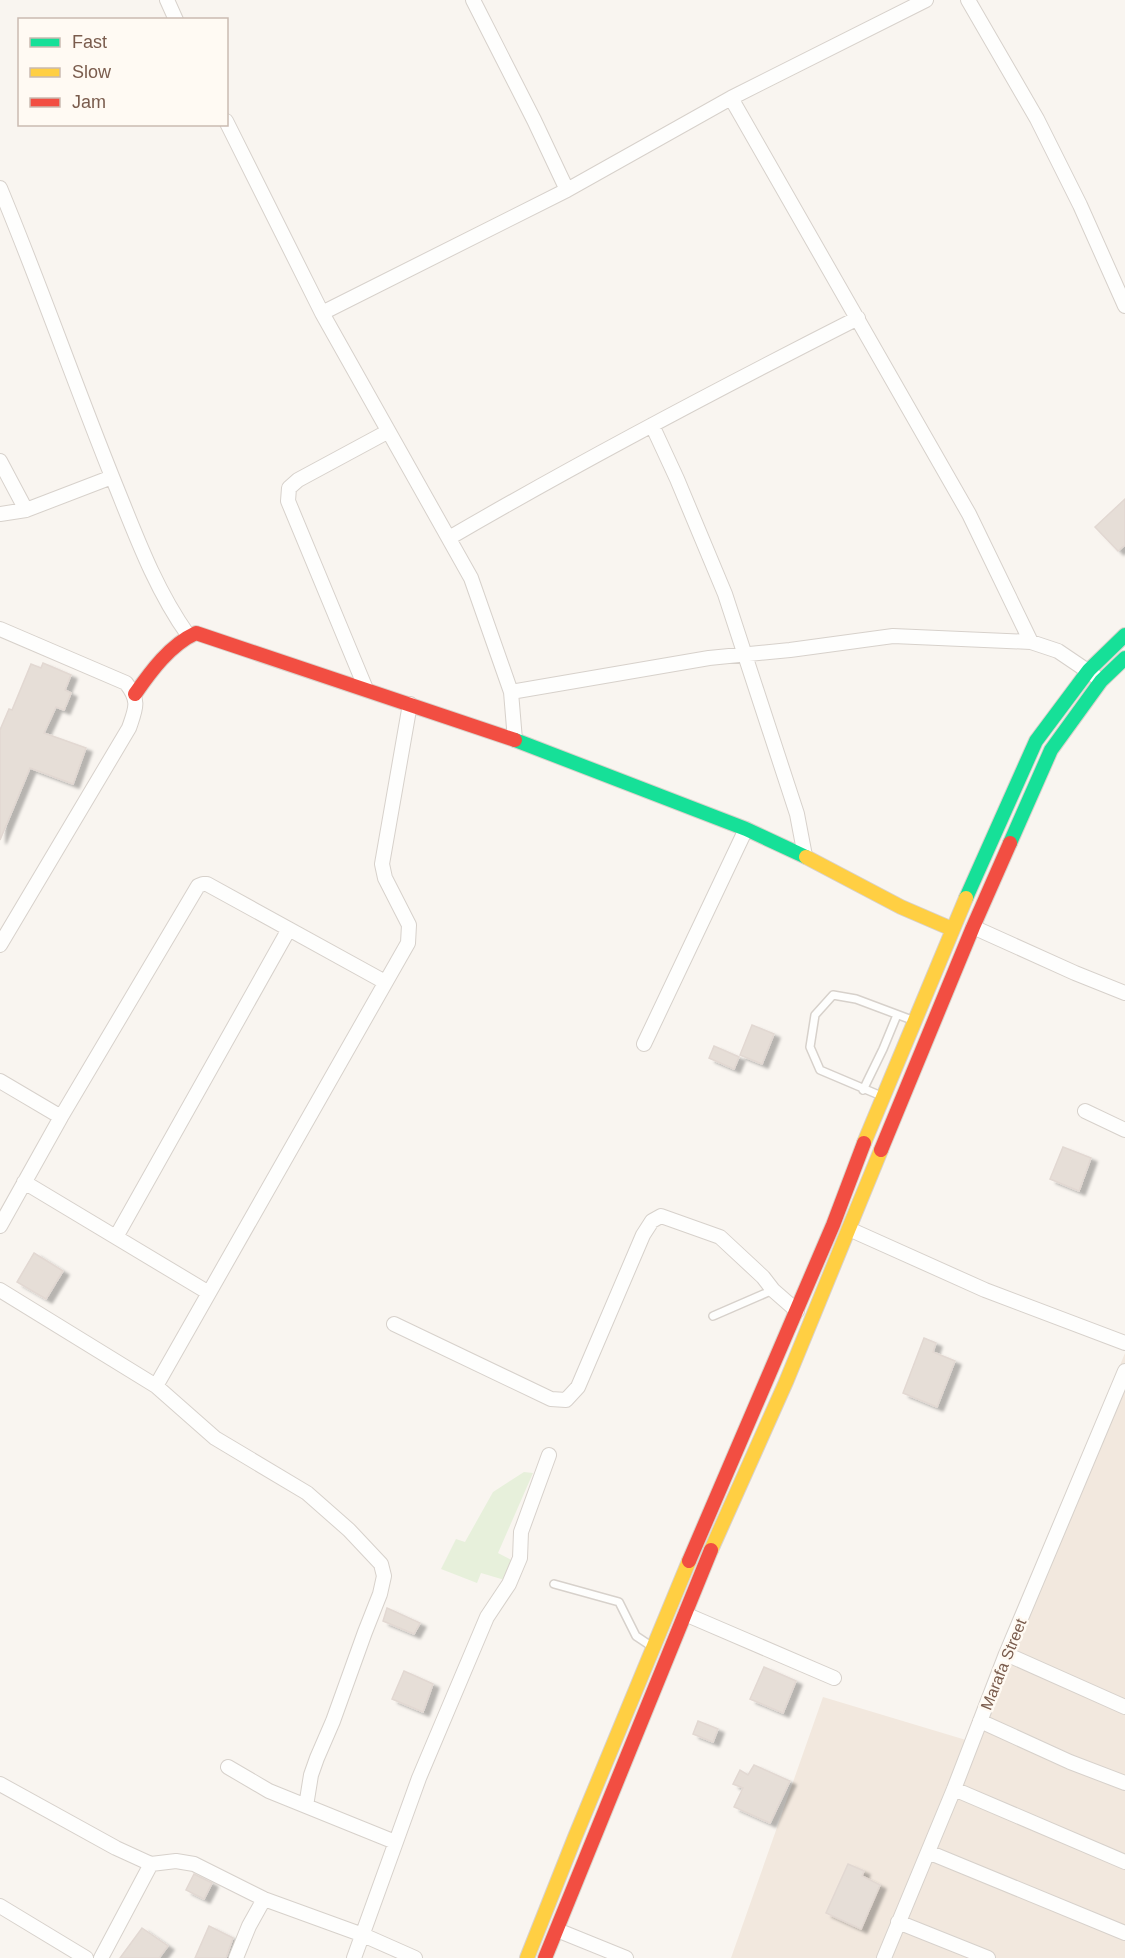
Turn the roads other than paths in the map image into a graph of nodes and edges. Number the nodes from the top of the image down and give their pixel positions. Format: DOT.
graph roads {
  1 [pos="166,0"];
  2 [pos="473,0"];
  3 [pos="926,0"];
  4 [pos="968,0"];
  5 [pos="175,18"];
  6 [pos="731,98"];
  7 [pos="228,125"];
  8 [pos="0,188"];
  9 [pos="567,190"];
  10 [pos="1125,306"];
  11 [pos="322,313"];
  12 [pos="858,318"];
  13 [pos="652,425"];
  14 [pos="387,432"];
  15 [pos="0,461"];
  16 [pos="112,477"];
  17 [pos="26,510"];
  18 [pos="0,514"];
  19 [pos="449,538"];
  20 [pos="0,629"];
  21 [pos="188,635"];
  22 [pos="1125,635"];
  23 [pos="1031,642"];
  24 [pos="744,654"];
  25 [pos="1125,658"];
  26 [pos="1089,670"];
  27 [pos="1101,681"];
  28 [pos="366,689"];
  29 [pos="511,692"];
  30 [pos="135,694"];
  31 [pos="410,704"];
  32 [pos="515,740"];
  33 [pos="746,829"];
  34 [pos="805,856"];
  35 [pos="973,927"];
  36 [pos="289,929"];
  37 [pos="952,929"];
  38 [pos="0,945"];
  39 [pos="385,982"];
  40 [pos="1125,993"];
  41 [pos="897,1015"];
  42 [pos="914,1021"];
  43 [pos="644,1044"];
  44 [pos="883,1049"];
  45 [pos="899,1056"];
  46 [pos="916,1065"];
  47 [pos="0,1081"];
  48 [pos="863,1090"];
  49 [pos="882,1097"];
  50 [pos="1085,1112"];
  51 [pos="61,1117"];
  52 [pos="1125,1130"];
  53 [pos="24,1182"];
  54 [pos="0,1226"];
  55 [pos="849,1229"];
  56 [pos="116,1237"];
  57 [pos="0,1290"];
  58 [pos="773,1290"];
  59 [pos="209,1293"];
  60 [pos="797,1311"];
  61 [pos="713,1316"];
  62 [pos="394,1324"];
  63 [pos="1125,1343"];
  64 [pos="1125,1371"];
  65 [pos="769,1377"];
  66 [pos="786,1382"];
  67 [pos="156,1386"];
  68 [pos="549,1455"];
  69 [pos="554,1584"];
  70 [pos="685,1614"];
  71 [pos="653,1648"];
  72 [pos="1006,1654"];
  73 [pos="834,1678"];
  74 [pos="1125,1707"];
  75 [pos="980,1720"];
  76 [pos="228,1767"];
  77 [pos="1125,1783"];
  78 [pos="0,1784"];
  79 [pos="954,1789"];
  80 [pos="306,1806"];
  81 [pos="395,1842"];
  82 [pos="928,1852"];
  83 [pos="1125,1862"];
  84 [pos="151,1864"];
  85 [pos="264,1899"];
  86 [pos="0,1906"];
  87 [pos="898,1922"];
  88 [pos="557,1930"];
  89 [pos="1125,1933"];
  90 [pos="363,1935"];
  91 [pos="86,1958"];
  92 [pos="101,1958"];
  93 [pos="236,1958"];
  94 [pos="354,1958"];
  95 [pos="415,1958"];
  96 [pos="527,1958"];
  97 [pos="545,1958"];
  98 [pos="626,1958"];
  99 [pos="884,1958"];
  100 [pos="988,1958"];
  1 -- 5 [label="street"];
  2 -- 9 [label="street"];
  3 -- 6 [label="street"];
  4 -- 10 [label="street"];
  6 -- 9 [label="street"];
  6 -- 12 [label="street"];
  7 -- 11 [label="street"];
  8 -- 16 [label="street"];
  9 -- 11 [label="street"];
  11 -- 14 [label="street"];
  12 -- 13 [label="street"];
  12 -- 23 [label="street"];
  13 -- 19 [label="street"];
  13 -- 24 [label="street"];
  14 -- 19 [label="street"];
  14 -- 28 [label="street"];
  15 -- 17 [label="street"];
  16 -- 17 [label="street"];
  16 -- 21 [label="street"];
  17 -- 18 [label="street"];
  19 -- 29 [label="street"];
  20 -- 30 [label="street"];
  21 -- 28 [label="main road"];
  21 -- 30 [label="main road"];
  22 -- 26 [label="main road"];
  23 -- 24 [label="street"];
  23 -- 26 [label="street"];
  24 -- 29 [label="street"];
  24 -- 34 [label="street"];
  25 -- 27 [label="main road"];
  26 -- 27 [label="street"];
  26 -- 37 [label="main road"];
  27 -- 35 [label="main road"];
  28 -- 31 [label="main road"];
  29 -- 32 [label="street"];
  30 -- 38 [label="street"];
  31 -- 32 [label="main road"];
  31 -- 39 [label="street"];
  32 -- 33 [label="main road"];
  33 -- 34 [label="main road"];
  33 -- 43 [label="street"];
  34 -- 37 [label="main road"];
  35 -- 40 [label="street"];
  35 -- 46 [label="main road"];
  36 -- 39 [label="street"];
  36 -- 51 [label="street"];
  36 -- 56 [label="street"];
  37 -- 42 [label="main road"];
  39 -- 59 [label="street"];
  41 -- 42 [label="lane"];
  41 -- 44 [label="lane"];
  41 -- 48 [label="lane"];
  42 -- 45 [label="main road"];
  44 -- 45 [label="lane"];
  44 -- 48 [label="lane"];
  45 -- 46 [label="lane"];
  45 -- 49 [label="main road"];
  46 -- 55 [label="main road"];
  47 -- 51 [label="street"];
  48 -- 49 [label="lane"];
  49 -- 60 [label="main road"];
  50 -- 52 [label="street"];
  51 -- 53 [label="street"];
  53 -- 54 [label="street"];
  53 -- 56 [label="street"];
  55 -- 63 [label="street"];
  55 -- 66 [label="main road"];
  56 -- 59 [label="street"];
  57 -- 67 [label="street"];
  58 -- 60 [label="street"];
  58 -- 61 [label="lane"];
  58 -- 62 [label="street"];
  59 -- 67 [label="street"];
  60 -- 65 [label="main road"];
  64 -- 72 [label="street, Marafa Street"];
  65 -- 66 [label="main road"];
  65 -- 71 [label="main road"];
  66 -- 70 [label="main road"];
  67 -- 80 [label="street"];
  68 -- 81 [label="street"];
  69 -- 71 [label="lane"];
  70 -- 73 [label="street"];
  70 -- 88 [label="main road"];
  71 -- 96 [label="main road"];
  72 -- 74 [label="street"];
  72 -- 75 [label="street, Marafa Street"];
  75 -- 77 [label="street"];
  75 -- 79 [label="street, Marafa Street"];
  76 -- 80 [label="street"];
  78 -- 84 [label="street"];
  79 -- 82 [label="street, Marafa Street"];
  79 -- 83 [label="street"];
  80 -- 81 [label="street"];
  81 -- 90 [label="street"];
  82 -- 87 [label="street, Marafa Street"];
  82 -- 89 [label="street"];
  84 -- 85 [label="street"];
  84 -- 92 [label="street"];
  85 -- 90 [label="street"];
  85 -- 93 [label="street"];
  86 -- 91 [label="street"];
  87 -- 99 [label="street, Marafa Street"];
  87 -- 100 [label="street"];
  88 -- 97 [label="main road"];
  88 -- 98 [label="street"];
  90 -- 94 [label="street"];
  90 -- 95 [label="street"];
}
